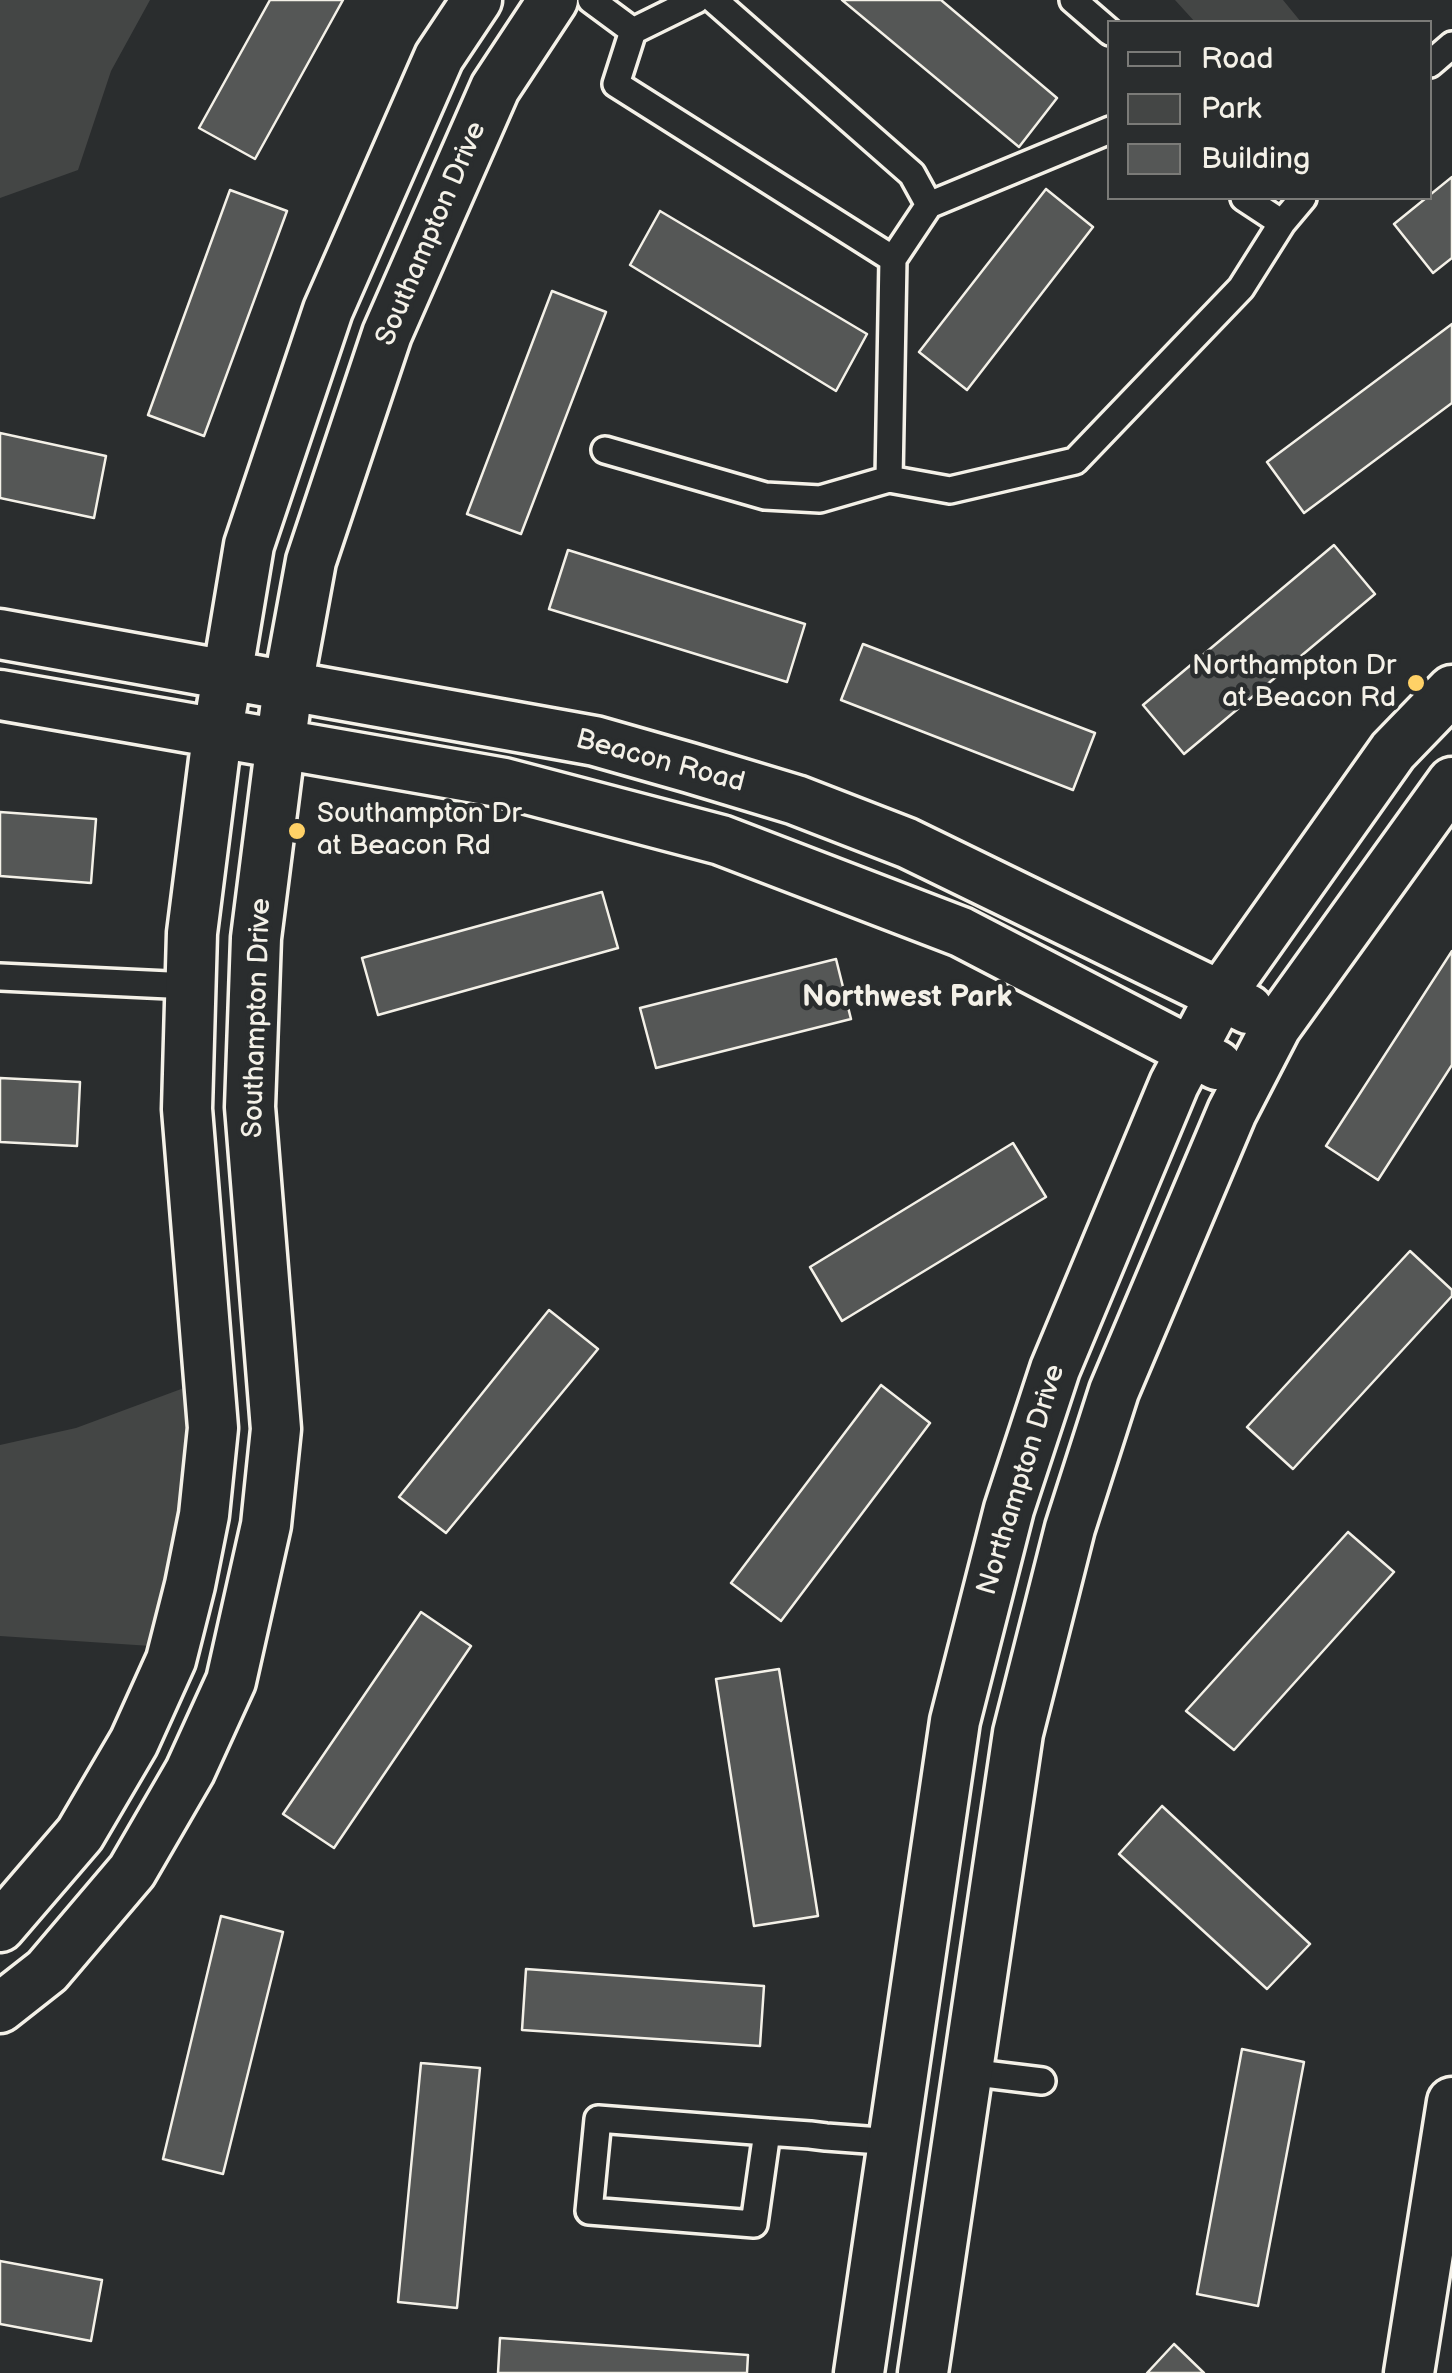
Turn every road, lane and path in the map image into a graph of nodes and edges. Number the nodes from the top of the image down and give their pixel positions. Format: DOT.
graph roads {
  1 [pos="477,0"];
  2 [pos="553,0"];
  3 [pos="591,0"];
  4 [pos="696,0"];
  5 [pos="714,0"];
  6 [pos="1073,0"];
  7 [pos="1107,29"];
  8 [pos="633,31"];
  9 [pos="1452,45"];
  10 [pos="1432,62"];
  11 [pos="1107,131"];
  12 [pos="1247,200"];
  13 [pos="1301,200"];
  14 [pos="929,205"];
  15 [pos="1282,223"];
  16 [pos="893,259"];
  17 [pos="605,450"];
  18 [pos="889,479"];
  19 [pos="0,634"];
  20 [pos="226,676"];
  21 [pos="288,686"];
  22 [pos="1452,690"];
  23 [pos="0,696"];
  24 [pos="217,736"];
  25 [pos="280,745"];
  26 [pos="1393,751"];
  27 [pos="1452,772"];
  28 [pos="1452,782"];
  29 [pos="0,977"];
  30 [pos="190,986"];
  31 [pos="1222,993"];
  32 [pos="1276,1027"];
  33 [pos="1191,1052"];
  34 [pos="1248,1080"];
  35 [pos="0,1927"];
  36 [pos="0,2008"];
  37 [pos="968,2072"];
  38 [pos="1042,2081"];
  39 [pos="1452,2102"];
  40 [pos="767,2132"];
  41 [pos="894,2142"];
  42 [pos="860,2373"];
  43 [pos="923,2373"];
  44 [pos="1408,2373"];
  1 -- 20 [label="street"];
  2 -- 21 [label="street, Southampton Drive"];
  3 -- 8 [label="lane"];
  4 -- 8 [label="lane"];
  5 -- 14 [label="lane"];
  6 -- 7 [label="lane"];
  8 -- 16 [label="lane"];
  9 -- 10 [label="lane"];
  11 -- 14 [label="lane"];
  12 -- 15 [label="lane"];
  13 -- 15 [label="lane"];
  14 -- 16 [label="lane"];
  15 -- 18 [label="lane"];
  16 -- 18 [label="lane"];
  17 -- 18 [label="lane"];
  19 -- 20 [label="street, Beacon Road"];
  20 -- 21 [label="street, Beacon Road"];
  20 -- 24 [label="street"];
  21 -- 25 [label="street, Southampton Drive"];
  21 -- 31 [label="street, Beacon Road"];
  22 -- 26 [label="street, Northampton Drive"];
  23 -- 24 [label="street"];
  24 -- 25 [label="street"];
  24 -- 30 [label="street"];
  25 -- 33 [label="street"];
  25 -- 36 [label="street, Southampton Drive"];
  26 -- 27 [label="street"];
  26 -- 31 [label="street, Northampton Drive"];
  28 -- 32 [label="street"];
  29 -- 30 [label="lane"];
  30 -- 35 [label="street"];
  31 -- 32 [label="street, Beacon Road"];
  31 -- 33 [label="street, Northampton Drive"];
  32 -- 34 [label="street"];
  33 -- 34 [label="street"];
  33 -- 41 [label="street, Northampton Drive"];
  34 -- 37 [label="street"];
  37 -- 38 [label="lane"];
  37 -- 43 [label="street"];
  39 -- 44 [label="street"];
  40 -- 40 [label="lane"];
  40 -- 41 [label="lane"];
  41 -- 42 [label="street, Northampton Drive"];
}
